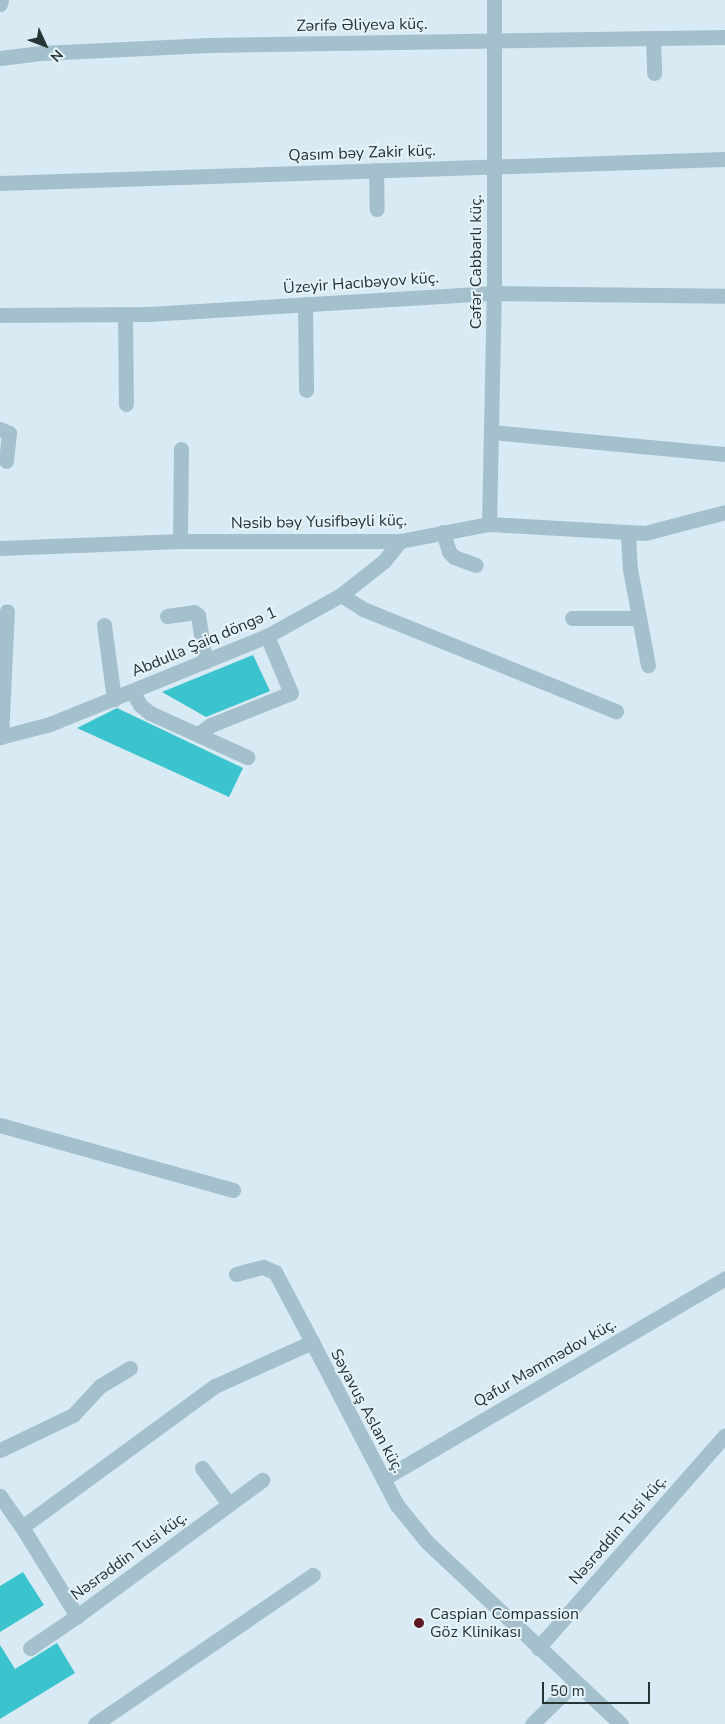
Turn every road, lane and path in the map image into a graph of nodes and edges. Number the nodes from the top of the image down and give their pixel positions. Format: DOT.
graph roads {
  1 [pos="1,0"];
  2 [pos="494,0"];
  3 [pos="0,4"];
  4 [pos="725,37"];
  5 [pos="654,38"];
  6 [pos="493,39"];
  7 [pos="0,58"];
  8 [pos="654,73"];
  9 [pos="725,159"];
  10 [pos="493,166"];
  11 [pos="376,170"];
  12 [pos="0,183"];
  13 [pos="377,209"];
  14 [pos="494,293"];
  15 [pos="725,296"];
  16 [pos="305,304"];
  17 [pos="125,314"];
  18 [pos="0,315"];
  19 [pos="306,390"];
  20 [pos="126,404"];
  21 [pos="0,429"];
  22 [pos="491,432"];
  23 [pos="181,449"];
  24 [pos="725,454"];
  25 [pos="6,461"];
  26 [pos="725,512"];
  27 [pos="489,524"];
  28 [pos="443,532"];
  29 [pos="628,534"];
  30 [pos="180,541"];
  31 [pos="400,541"];
  32 [pos="0,548"];
  33 [pos="476,565"];
  34 [pos="341,595"];
  35 [pos="7,611"];
  36 [pos="167,616"];
  37 [pos="572,618"];
  38 [pos="638,618"];
  39 [pos="104,625"];
  40 [pos="267,636"];
  41 [pos="205,661"];
  42 [pos="648,665"];
  43 [pos="132,691"];
  44 [pos="114,699"];
  45 [pos="616,711"];
  46 [pos="198,734"];
  47 [pos="1,737"];
  48 [pos="247,757"];
  49 [pos="0,1125"];
  50 [pos="233,1190"];
  51 [pos="236,1274"];
  52 [pos="725,1278"];
  53 [pos="312,1342"];
  54 [pos="130,1368"];
  55 [pos="725,1435"];
  56 [pos="0,1450"];
  57 [pos="202,1468"];
  58 [pos="383,1479"];
  59 [pos="262,1480"];
  60 [pos="0,1496"];
  61 [pos="229,1504"];
  62 [pos="22,1527"];
  63 [pos="313,1575"];
  64 [pos="77,1616"];
  65 [pos="30,1648"];
  66 [pos="538,1648"];
  67 [pos="574,1682"];
  68 [pos="95,1724"];
  69 [pos="532,1724"];
  70 [pos="621,1724"];
  1 -- 3 [label="street"];
  2 -- 6 [label="street, Cəfər Cabbarlı küç."];
  4 -- 5 [label="street, Zərifə Əliyeva küç."];
  5 -- 6 [label="street, Zərifə Əliyeva küç."];
  5 -- 8 [label="street"];
  6 -- 7 [label="street, Zərifə Əliyeva küç."];
  6 -- 10 [label="street, Cəfər Cabbarlı küç."];
  9 -- 10 [label="street, Qasım bəy Zakir küç."];
  10 -- 11 [label="street, Qasım bəy Zakir küç."];
  10 -- 14 [label="street, Cəfər Cabbarlı küç."];
  11 -- 12 [label="street, Qasım bəy Zakir küç."];
  11 -- 13 [label="street"];
  14 -- 15 [label="street, Üzeyir Hacıbəyov küç."];
  14 -- 16 [label="street, Üzeyir Hacıbəyov küç."];
  14 -- 22 [label="street, Cəfər Cabbarlı küç."];
  16 -- 17 [label="street, Üzeyir Hacıbəyov küç."];
  16 -- 19 [label="street"];
  17 -- 18 [label="street, Üzeyir Hacıbəyov küç."];
  17 -- 20 [label="street"];
  21 -- 25 [label="street"];
  22 -- 24 [label="street"];
  22 -- 27 [label="street, Cəfər Cabbarlı küç."];
  23 -- 30 [label="street"];
  26 -- 29 [label="street, Nəsib bəy Yusifbəyli küç."];
  27 -- 28 [label="street, Nəsib bəy Yusifbəyli küç."];
  27 -- 29 [label="street, Nəsib bəy Yusifbəyli küç."];
  28 -- 31 [label="street, Nəsib bəy Yusifbəyli küç."];
  28 -- 33 [label="street"];
  29 -- 38 [label="street"];
  30 -- 31 [label="street, Nəsib bəy Yusifbəyli küç."];
  30 -- 32 [label="street, Nəsib bəy Yusifbəyli küç."];
  31 -- 34 [label="street, Abdulla Şaiq döngə 1"];
  34 -- 40 [label="street, Abdulla Şaiq döngə 1"];
  34 -- 45 [label="street"];
  35 -- 47 [label="street"];
  36 -- 41 [label="street"];
  37 -- 38 [label="street"];
  38 -- 42 [label="street"];
  39 -- 44 [label="street"];
  40 -- 41 [label="street, Abdulla Şaiq döngə 1"];
  40 -- 46 [label="street"];
  41 -- 43 [label="street, Abdulla Şaiq döngə 1"];
  43 -- 44 [label="street, Abdulla Şaiq döngə 1"];
  43 -- 46 [label="street"];
  44 -- 47 [label="street, Abdulla Şaiq döngə 1"];
  46 -- 48 [label="street"];
  49 -- 50 [label="street"];
  51 -- 53 [label="street"];
  52 -- 58 [label="street, Qafur Məmmədov küç."];
  53 -- 58 [label="street, Səyavuş Aslan küç."];
  53 -- 62 [label="street, Səyavuş Aslan küç."];
  54 -- 56 [label="street"];
  55 -- 66 [label="street, Nəsrəddin Tusi küç."];
  57 -- 61 [label="street"];
  58 -- 66 [label="street, Səyavuş Aslan küç."];
  59 -- 61 [label="street, Nəsrəddin Tusi küç."];
  60 -- 62 [label="street"];
  61 -- 64 [label="street, Nəsrəddin Tusi küç."];
  62 -- 64 [label="street, Nəsrəddin Tusi küç."];
  63 -- 68 [label="street"];
  64 -- 65 [label="street"];
  66 -- 67 [label="street, Səyavuş Aslan küç."];
  67 -- 69 [label="street"];
  67 -- 70 [label="street, Səyavuş Aslan küç."];
}
